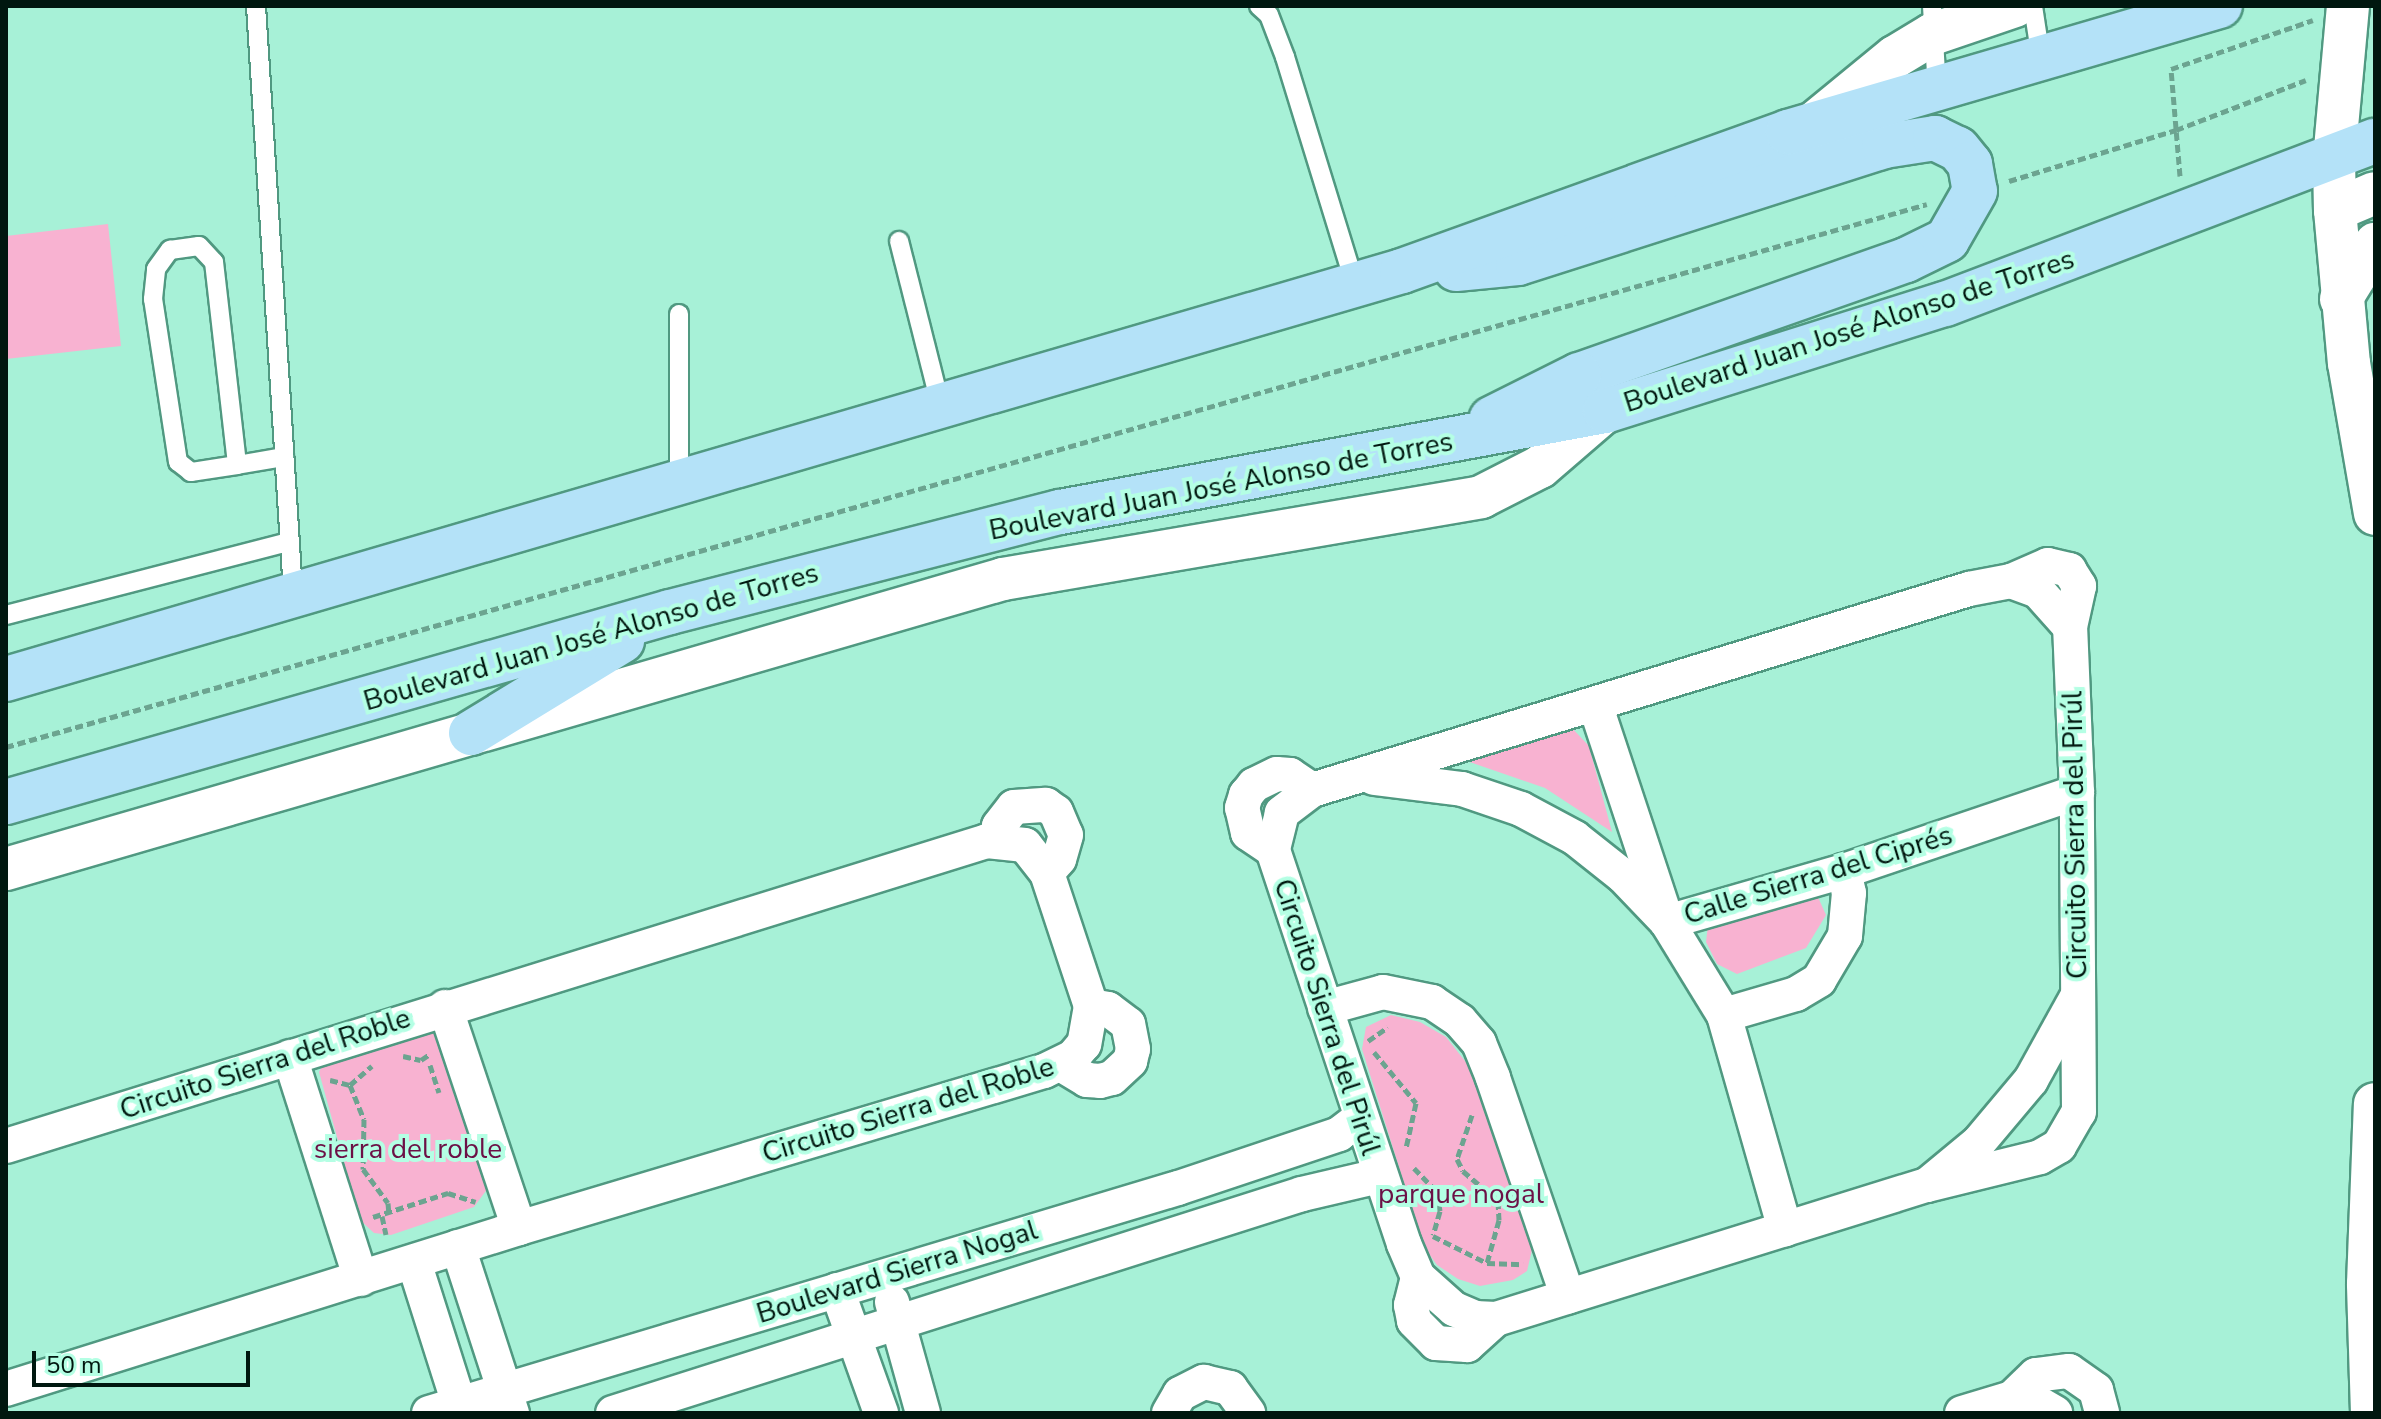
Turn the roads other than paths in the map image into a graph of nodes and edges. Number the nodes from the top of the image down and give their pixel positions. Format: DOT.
graph roads {
  1 [pos="256,6"];
  2 [pos="1259,6"];
  3 [pos="2015,6"];
  4 [pos="2033,6"];
  5 [pos="2348,6"];
  6 [pos="2204,8"];
  7 [pos="1933,20"];
  8 [pos="2041,59"];
  9 [pos="1937,90"];
  10 [pos="1813,124"];
  11 [pos="2375,141"];
  12 [pos="2334,159"];
  13 [pos="2375,193"];
  14 [pos="2335,210"];
  15 [pos="899,241"];
  16 [pos="2375,244"];
  17 [pos="1402,271"];
  18 [pos="1355,285"];
  19 [pos="2341,299"];
  20 [pos="679,314"];
  21 [pos="942,410"];
  22 [pos="1605,411"];
  23 [pos="1439,445"];
  24 [pos="284,457"];
  25 [pos="237,465"];
  26 [pos="679,480"];
  27 [pos="2375,514"];
  28 [pos="289,542"];
  29 [pos="293,593"];
  30 [pos="670,612"];
  31 [pos="6,615"];
  32 [pos="6,679"];
  33 [pos="1595,704"];
  34 [pos="471,733"];
  35 [pos="1357,777"];
  36 [pos="2077,792"];
  37 [pos="6,802"];
  38 [pos="996,840"];
  39 [pos="6,869"];
  40 [pos="1844,871"];
  41 [pos="1047,873"];
  42 [pos="1667,922"];
  43 [pos="2077,997"];
  44 [pos="1091,1006"];
  45 [pos="445,1007"];
  46 [pos="1325,1008"];
  47 [pos="1724,1015"];
  48 [pos="290,1057"];
  49 [pos="1062,1065"];
  50 [pos="2375,1104"];
  51 [pos="1360,1118"];
  52 [pos="6,1146"];
  53 [pos="1398,1165"];
  54 [pos="1927,1185"];
  55 [pos="519,1228"];
  56 [pos="1785,1229"];
  57 [pos="458,1247"];
  58 [pos="414,1262"];
  59 [pos="885,1275"];
  60 [pos="361,1279"];
  61 [pos="837,1290"];
  62 [pos="1568,1297"];
  63 [pos="898,1323"];
  64 [pos="857,1337"];
  65 [pos="6,1389"];
  66 [pos="2012,1398"];
  67 [pos="508,1401"];
  68 [pos="450,1410"];
  69 [pos="613,1413"];
  70 [pos="881,1413"];
  71 [pos="923,1413"];
  72 [pos="1169,1413"];
  73 [pos="1248,1413"];
  74 [pos="1962,1413"];
  75 [pos="2055,1413"];
  76 [pos="2102,1413"];
  77 [pos="2372,1413"];
  1 -- 24 [label="lane"];
  2 -- 18 [label="lane"];
  3 -- 7 [label="street"];
  4 -- 8 [label="lane"];
  5 -- 12 [label="street"];
  6 -- 8 [label="main road"];
  7 -- 9 [label="lane"];
  7 -- 10 [label="street"];
  8 -- 9 [label="main road"];
  9 -- 10 [label="main road"];
  10 -- 17 [label="main road"];
  11 -- 12 [label="main road, Boulevard Juan José Alonso de Torres"];
  12 -- 14 [label="street"];
  12 -- 22 [label="main road, Boulevard Juan José Alonso de Torres"];
  13 -- 14 [label="street"];
  14 -- 19 [label="street"];
  15 -- 21 [label="lane"];
  16 -- 19 [label="street"];
  17 -- 18 [label="main road"];
  17 -- 23 [label="main road"];
  18 -- 21 [label="main road"];
  19 -- 27 [label="street"];
  20 -- 26 [label="lane"];
  21 -- 26 [label="main road"];
  22 -- 23 [label="main road, Boulevard Juan José Alonso de Torres"];
  22 -- 34 [label="street"];
  23 -- 30 [label="main road, Boulevard Juan José Alonso de Torres"];
  24 -- 25 [label="lane"];
  24 -- 28 [label="lane"];
  25 -- 25 [label="lane"];
  26 -- 29 [label="main road"];
  28 -- 29 [label="lane"];
  28 -- 31 [label="lane"];
  29 -- 32 [label="main road"];
  30 -- 34 [label="main road"];
  30 -- 37 [label="main road, Boulevard Juan José Alonso de Torres"];
  33 -- 35 [label="street, Circuito Sierra del Pirúl"];
  33 -- 36 [label="street, Circuito Sierra del Pirúl"];
  33 -- 42 [label="street"];
  34 -- 39 [label="street"];
  35 -- 42 [label="street, Calle Sierra del Ciprés"];
  35 -- 46 [label="street, Circuito Sierra del Pirúl"];
  36 -- 40 [label="street, Calle Sierra del Ciprés"];
  36 -- 43 [label="street, Circuito Sierra del Pirúl"];
  38 -- 41 [label="street, Circuito Sierra del Roble"];
  38 -- 41 [label="street"];
  38 -- 45 [label="street, Circuito Sierra del Roble"];
  40 -- 42 [label="street, Calle Sierra del Ciprés"];
  40 -- 47 [label="street"];
  41 -- 44 [label="street, Circuito Sierra del Roble"];
  42 -- 47 [label="street"];
  43 -- 54 [label="street, Circuito Sierra del Pirúl"];
  43 -- 54 [label="street"];
  44 -- 49 [label="street, Circuito Sierra del Roble"];
  44 -- 49 [label="street"];
  45 -- 48 [label="street, Circuito Sierra del Roble"];
  45 -- 55 [label="street"];
  46 -- 51 [label="street, Circuito Sierra del Pirúl"];
  46 -- 62 [label="street"];
  47 -- 56 [label="street"];
  48 -- 52 [label="street, Circuito Sierra del Roble"];
  48 -- 60 [label="street"];
  49 -- 55 [label="street, Circuito Sierra del Roble"];
  50 -- 77 [label="street"];
  51 -- 53 [label="street, Circuito Sierra del Pirúl"];
  51 -- 59 [label="street, Boulevard Sierra Nogal"];
  53 -- 62 [label="street, Circuito Sierra del Pirúl"];
  53 -- 63 [label="street, Boulevard Sierra Nogal"];
  54 -- 56 [label="street, Circuito Sierra del Pirúl"];
  55 -- 57 [label="street, Circuito Sierra del Roble"];
  56 -- 62 [label="street, Circuito Sierra del Pirúl"];
  57 -- 58 [label="street, Circuito Sierra del Roble"];
  57 -- 67 [label="street"];
  58 -- 60 [label="street, Circuito Sierra del Roble"];
  58 -- 68 [label="street"];
  59 -- 61 [label="street, Boulevard Sierra Nogal"];
  59 -- 63 [label="street"];
  60 -- 65 [label="street, Circuito Sierra del Roble"];
  61 -- 64 [label="street"];
  61 -- 67 [label="street, Boulevard Sierra Nogal"];
  63 -- 64 [label="street, Boulevard Sierra Nogal"];
  63 -- 71 [label="street"];
  64 -- 69 [label="street, Boulevard Sierra Nogal"];
  64 -- 70 [label="street"];
  66 -- 74 [label="street"];
  66 -- 75 [label="street"];
  66 -- 76 [label="street"];
  67 -- 68 [label="street, Boulevard Sierra Nogal"];
  72 -- 73 [label="street"];
}
